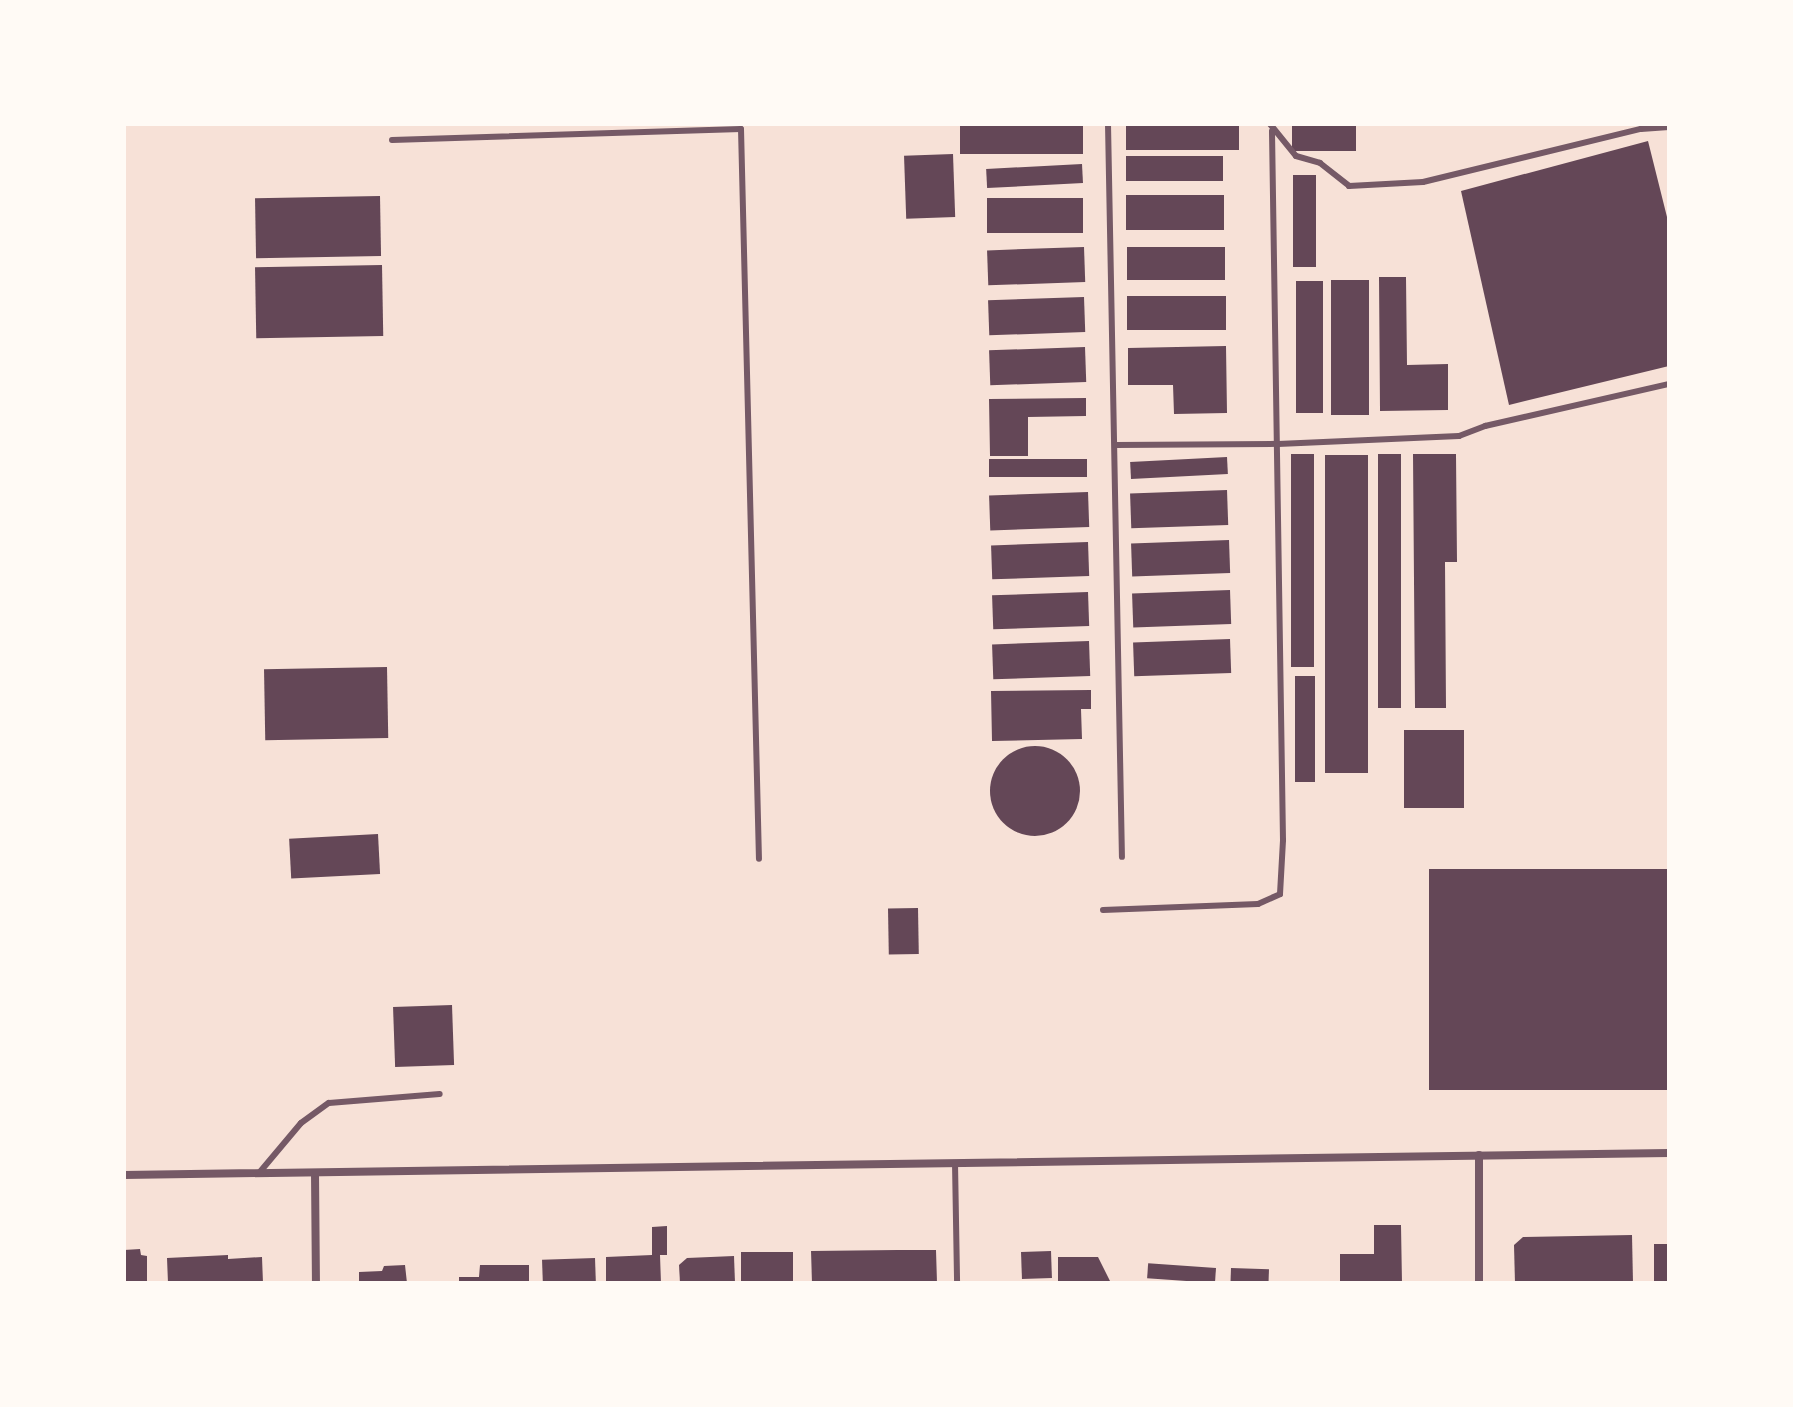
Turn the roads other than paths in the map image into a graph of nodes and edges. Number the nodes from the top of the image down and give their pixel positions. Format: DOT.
graph roads {
  1 [pos="1108,124"];
  2 [pos="1669,127"];
  3 [pos="1271,128"];
  4 [pos="392,140"];
  5 [pos="1669,384"];
  6 [pos="1278,444"];
  7 [pos="1115,445"];
  8 [pos="1122,857"];
  9 [pos="759,859"];
  10 [pos="1103,910"];
  11 [pos="440,1094"];
  12 [pos="1669,1153"];
  13 [pos="1479,1155"];
  14 [pos="955,1163"];
  15 [pos="259,1173"];
  16 [pos="315,1173"];
  17 [pos="124,1175"];
  18 [pos="316,1283"];
  19 [pos="957,1283"];
  20 [pos="1479,1283"];
  1 -- 7 [label="lane"];
  2 -- 3 [label="lane"];
  3 -- 6 [label="lane"];
  4 -- 9 [label="lane"];
  5 -- 6 [label="lane"];
  6 -- 7 [label="lane"];
  6 -- 10 [label="lane"];
  7 -- 8 [label="lane"];
  11 -- 15 [label="lane"];
  12 -- 13 [label="street"];
  13 -- 14 [label="street"];
  13 -- 20 [label="street"];
  14 -- 16 [label="street"];
  14 -- 19 [label="lane"];
  15 -- 16 [label="street"];
  15 -- 17 [label="street"];
  16 -- 18 [label="street"];
}
